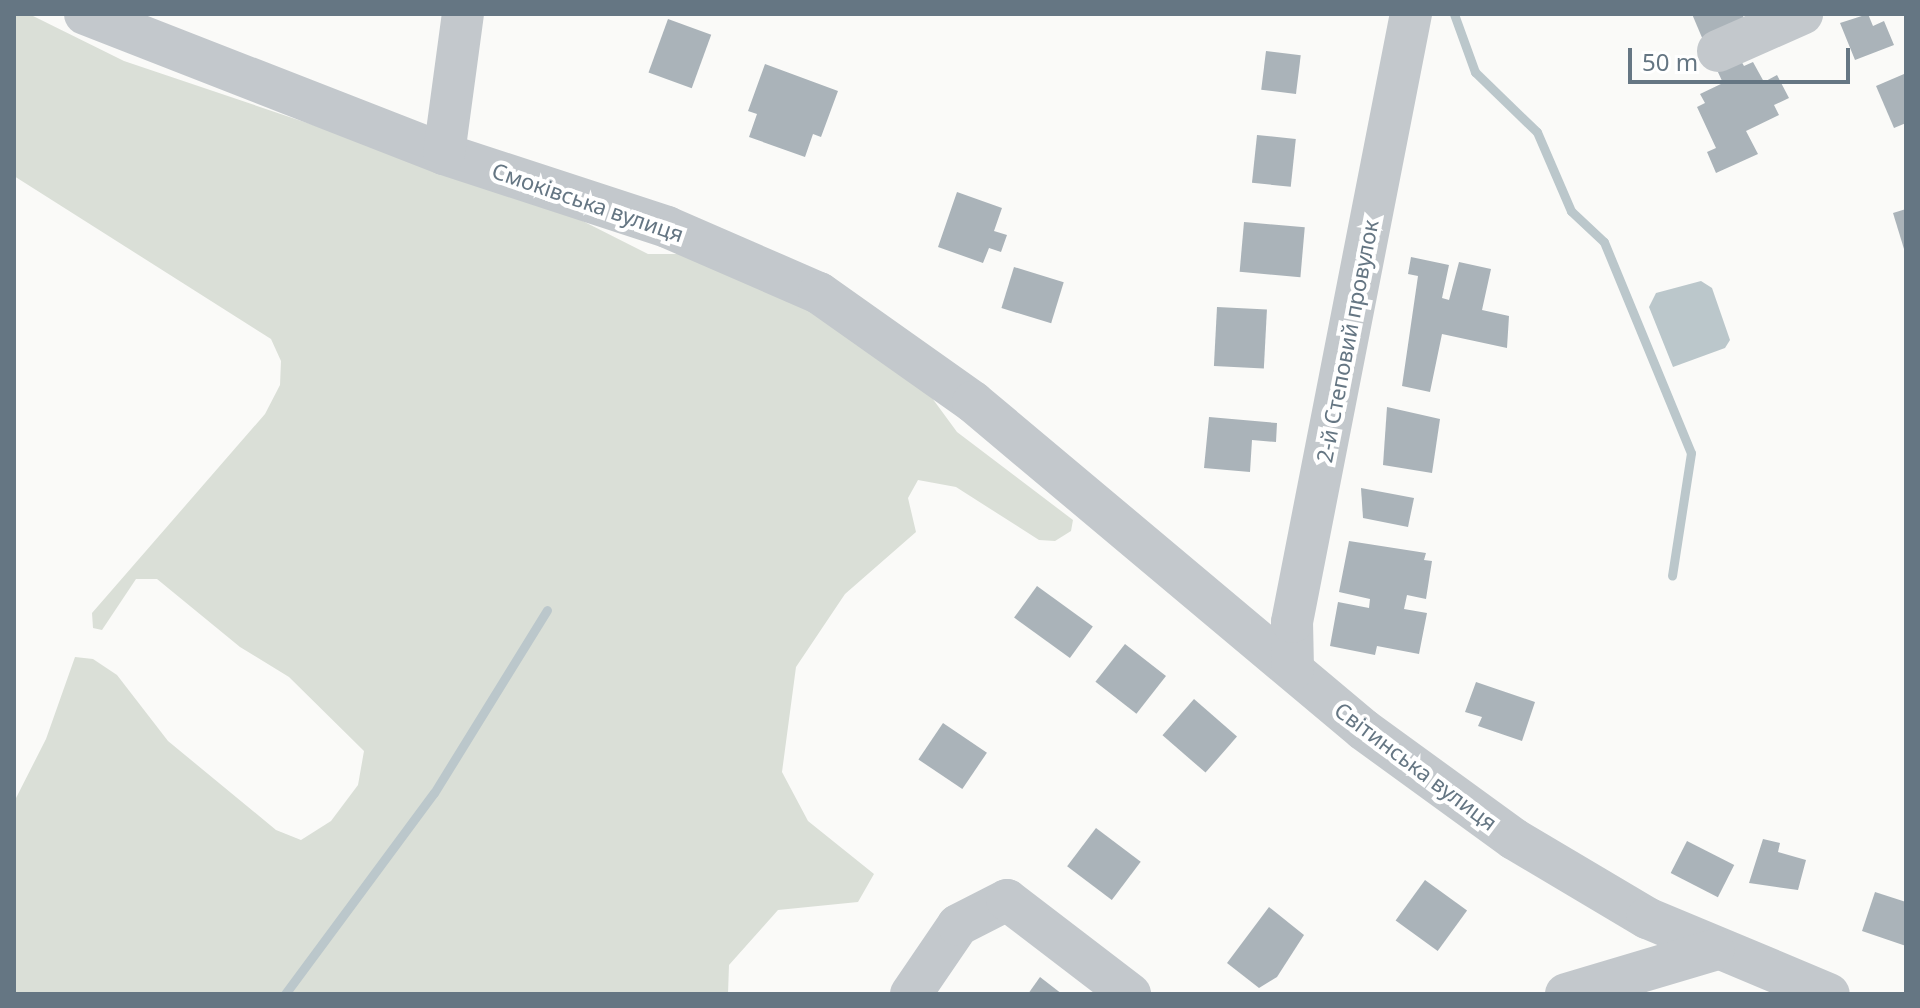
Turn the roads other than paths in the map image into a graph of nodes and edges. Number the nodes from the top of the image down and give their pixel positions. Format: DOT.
graph roads {
  1 [pos="85,14"];
  2 [pos="463,14"];
  3 [pos="1411,14"];
  4 [pos="1802,14"];
  5 [pos="1718,51"];
  6 [pos="444,154"];
  7 [pos="1049,465"];
  8 [pos="1293,669"];
  9 [pos="1714,950"];
  10 [pos="911,994"];
  11 [pos="1130,994"];
  12 [pos="1566,994"];
  13 [pos="1675,994"];
  14 [pos="1829,994"];
  1 -- 6 [label="street, Смоківська вулиця"];
  2 -- 6 [label="street"];
  3 -- 8 [label="street, 2-й Степовий провулок"];
  4 -- 5 [label="street"];
  6 -- 7 [label="street, Смоківська вулиця"];
  7 -- 8 [label="street, Світинська вулиця"];
  8 -- 9 [label="street, Світинська вулиця"];
  9 -- 12 [label="street"];
  9 -- 13 [label="street"];
  9 -- 14 [label="street, Світинська вулиця"];
  10 -- 11 [label="street"];
}
